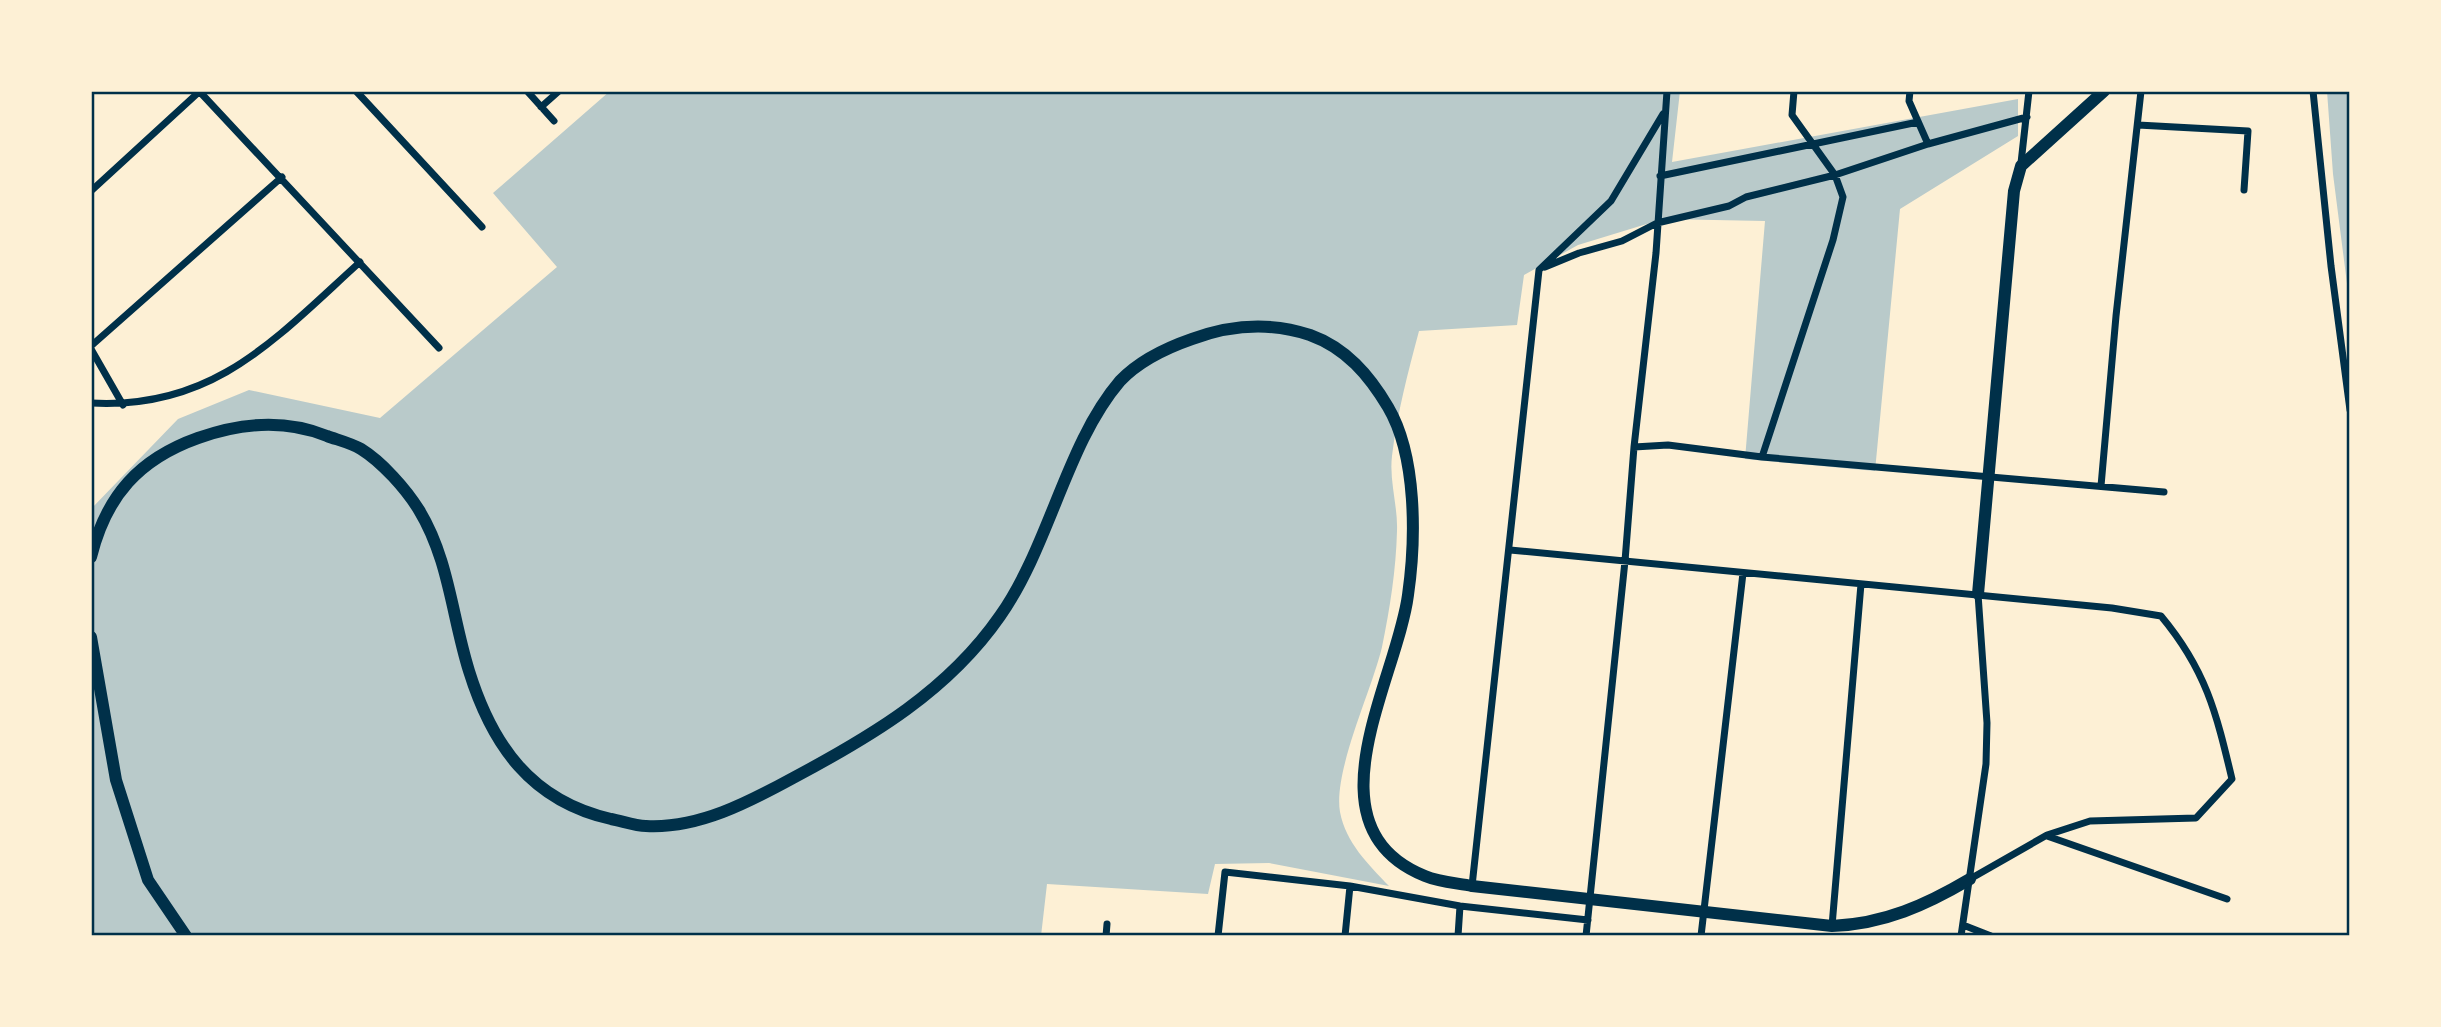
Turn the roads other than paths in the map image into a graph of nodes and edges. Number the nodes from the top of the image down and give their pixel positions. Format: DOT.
graph roads {
  1 [pos="200,91"];
  2 [pos="356,91"];
  3 [pos="527,91"];
  4 [pos="559,91"];
  5 [pos="1667,91"];
  6 [pos="1794,91"];
  7 [pos="1910,91"];
  8 [pos="2029,91"];
  9 [pos="2104,91"];
  10 [pos="2141,91"];
  11 [pos="2313,91"];
  12 [pos="541,107"];
  13 [pos="1663,113"];
  14 [pos="2027,117"];
  15 [pos="554,121"];
  16 [pos="1919,122"];
  17 [pos="2138,125"];
  18 [pos="1812,142"];
  19 [pos="1928,144"];
  20 [pos="2021,166"];
  21 [pos="1835,174"];
  22 [pos="1660,176"];
  23 [pos="282,177"];
  24 [pos="2244,190"];
  25 [pos="91,191"];
  26 [pos="1657,223"];
  27 [pos="482,226"];
  28 [pos="360,262"];
  29 [pos="1539,270"];
  30 [pos="91,347"];
  31 [pos="439,348"];
  32 [pos="91,403"];
  33 [pos="123,405"];
  34 [pos="2350,410"];
  35 [pos="1634,447"];
  36 [pos="1762,457"];
  37 [pos="1987,476"];
  38 [pos="2101,486"];
  39 [pos="2164,492"];
  40 [pos="1510,550"];
  41 [pos="91,557"];
  42 [pos="1625,561"];
  43 [pos="1743,573"];
  44 [pos="1861,584"];
  45 [pos="1978,594"];
  46 [pos="91,637"];
  47 [pos="2047,835"];
  48 [pos="1970,878"];
  49 [pos="1350,886"];
  50 [pos="1472,886"];
  51 [pos="1590,899"];
  52 [pos="2228,899"];
  53 [pos="1460,906"];
  54 [pos="1704,910"];
  55 [pos="1588,920"];
  56 [pos="1107,924"];
  57 [pos="1963,925"];
  58 [pos="1832,926"];
  59 [pos="1814,930"];
  60 [pos="186,936"];
  61 [pos="1106,936"];
  62 [pos="1218,936"];
  63 [pos="1345,936"];
  64 [pos="1458,936"];
  65 [pos="1586,936"];
  66 [pos="1701,936"];
  67 [pos="1961,936"];
  68 [pos="1992,936"];
  1 -- 23 [label="street"];
  1 -- 25 [label="street"];
  2 -- 27 [label="street"];
  3 -- 12 [label="street"];
  4 -- 12 [label="street"];
  5 -- 13 [label="street"];
  6 -- 18 [label="street"];
  7 -- 16 [label="street"];
  8 -- 14 [label="street"];
  9 -- 20 [label="street"];
  10 -- 17 [label="street"];
  11 -- 34 [label="street"];
  12 -- 15 [label="street"];
  13 -- 22 [label="street"];
  13 -- 29 [label="street"];
  14 -- 19 [label="street"];
  14 -- 20 [label="street"];
  16 -- 18 [label="street"];
  16 -- 19 [label="street"];
  17 -- 24 [label="street"];
  17 -- 38 [label="street"];
  18 -- 21 [label="street"];
  18 -- 22 [label="street"];
  19 -- 21 [label="street"];
  20 -- 37 [label="street"];
  21 -- 26 [label="street"];
  21 -- 36 [label="street"];
  22 -- 26 [label="street"];
  23 -- 28 [label="street"];
  23 -- 30 [label="street"];
  26 -- 29 [label="street"];
  26 -- 35 [label="street"];
  28 -- 31 [label="street"];
  28 -- 33 [label="street"];
  29 -- 40 [label="street"];
  30 -- 33 [label="street"];
  32 -- 33 [label="street"];
  35 -- 36 [label="street"];
  35 -- 42 [label="street"];
  36 -- 37 [label="street"];
  37 -- 38 [label="street"];
  37 -- 45 [label="street"];
  38 -- 39 [label="street"];
  40 -- 42 [label="street"];
  40 -- 50 [label="street"];
  41 -- 50 [label="street"];
  42 -- 43 [label="street"];
  42 -- 51 [label="street"];
  43 -- 44 [label="street"];
  43 -- 54 [label="street"];
  44 -- 45 [label="street"];
  44 -- 58 [label="street"];
  45 -- 47 [label="street"];
  45 -- 48 [label="street"];
  46 -- 60 [label="street"];
  47 -- 48 [label="street"];
  47 -- 52 [label="street"];
  48 -- 57 [label="street"];
  48 -- 58 [label="street"];
  49 -- 53 [label="street"];
  49 -- 62 [label="street"];
  49 -- 63 [label="street"];
  50 -- 51 [label="street"];
  51 -- 54 [label="street"];
  51 -- 55 [label="street"];
  53 -- 55 [label="street"];
  53 -- 64 [label="street"];
  54 -- 59 [label="street"];
  54 -- 66 [label="street"];
  55 -- 65 [label="street"];
  56 -- 61 [label="street"];
  57 -- 67 [label="street"];
  57 -- 68 [label="street"];
  58 -- 59 [label="street"];
}
